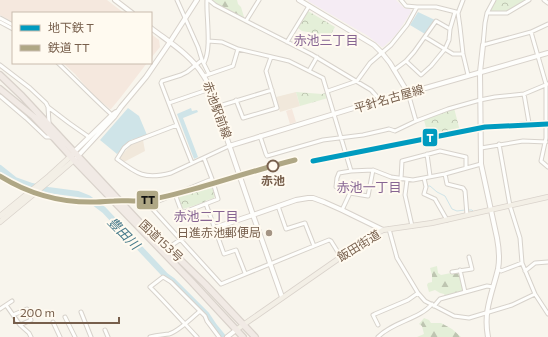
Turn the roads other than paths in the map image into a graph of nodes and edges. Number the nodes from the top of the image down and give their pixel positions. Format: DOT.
graph roads {
  1 [pos="116,0"];
  2 [pos="177,0"];
  3 [pos="197,0"];
  4 [pos="208,0"];
  5 [pos="259,0"];
  6 [pos="299,0"];
  7 [pos="401,0"];
  8 [pos="462,0"];
  9 [pos="494,0"];
  10 [pos="529,0"];
  11 [pos="544,0"];
  12 [pos="548,3"];
  13 [pos="309,6"];
  14 [pos="417,7"];
  15 [pos="131,12"];
  16 [pos="487,12"];
  17 [pos="457,13"];
  18 [pos="0,18"];
  19 [pos="186,18"];
  20 [pos="246,21"];
  21 [pos="0,22"];
  22 [pos="12,24"];
  23 [pos="548,24"];
  24 [pos="12,28"];
  25 [pos="152,29"];
  26 [pos="450,29"];
  27 [pos="531,32"];
  28 [pos="425,37"];
  29 [pos="208,41"];
  30 [pos="170,42"];
  31 [pos="287,42"];
  32 [pos="483,45"];
  33 [pos="238,48"];
  34 [pos="445,49"];
  35 [pos="382,53"];
  36 [pos="548,53"];
  37 [pos="463,54"];
  38 [pos="272,56"];
  39 [pos="538,56"];
  40 [pos="317,57"];
  41 [pos="203,61"];
  42 [pos="406,61"];
  43 [pos="59,64"];
  44 [pos="0,65"];
  45 [pos="196,65"];
  46 [pos="394,70"];
  47 [pos="309,71"];
  48 [pos="480,72"];
  49 [pos="0,75"];
  50 [pos="207,75"];
  51 [pos="468,75"];
  52 [pos="357,81"];
  53 [pos="547,84"];
  54 [pos="0,88"];
  55 [pos="210,89"];
  56 [pos="272,90"];
  57 [pos="328,91"];
  58 [pos="408,93"];
  59 [pos="524,94"];
  60 [pos="0,96"];
  61 [pos="547,99"];
  62 [pos="236,100"];
  63 [pos="380,100"];
  64 [pos="480,100"];
  65 [pos="169,103"];
  66 [pos="48,107"];
  67 [pos="216,107"];
  68 [pos="118,110"];
  69 [pos="334,114"];
  70 [pos="112,115"];
  71 [pos="416,121"];
  72 [pos="529,123"];
  73 [pos="547,124"];
  74 [pos="49,125"];
  75 [pos="177,125"];
  76 [pos="481,128"];
  77 [pos="260,136"];
  78 [pos="90,137"];
  79 [pos="54,138"];
  80 [pos="341,138"];
  81 [pos="546,142"];
  82 [pos="499,144"];
  83 [pos="229,146"];
  84 [pos="481,148"];
  85 [pos="427,154"];
  86 [pos="74,156"];
  87 [pos="204,158"];
  88 [pos="192,163"];
  89 [pos="481,164"];
  90 [pos="466,167"];
  91 [pos="548,168"];
  92 [pos="372,170"];
  93 [pos="351,171"];
  94 [pos="445,174"];
  95 [pos="430,176"];
  96 [pos="50,177"];
  97 [pos="424,178"];
  98 [pos="212,179"];
  99 [pos="401,179"];
  100 [pos="407,180"];
  101 [pos="350,193"];
  102 [pos="175,194"];
  103 [pos="548,197"];
  104 [pos="206,204"];
  105 [pos="278,206"];
  106 [pos="510,206"];
  107 [pos="342,210"];
  108 [pos="491,210"];
  109 [pos="253,214"];
  110 [pos="467,215"];
  111 [pos="0,216"];
  112 [pos="447,220"];
  113 [pos="0,222"];
  114 [pos="412,226"];
  115 [pos="214,228"];
  116 [pos="389,229"];
  117 [pos="383,230"];
  118 [pos="181,239"];
  119 [pos="314,246"];
  120 [pos="168,248"];
  121 [pos="341,257"];
  122 [pos="469,257"];
  123 [pos="548,262"];
  124 [pos="522,263"];
  125 [pos="270,264"];
  126 [pos="498,269"];
  127 [pos="460,270"];
  128 [pos="525,270"];
  129 [pos="452,272"];
  130 [pos="246,273"];
  131 [pos="493,287"];
  132 [pos="465,292"];
  133 [pos="418,293"];
  134 [pos="534,294"];
  135 [pos="282,297"];
  136 [pos="12,301"];
  137 [pos="6,305"];
  138 [pos="433,305"];
  139 [pos="0,309"];
  140 [pos="200,311"];
  141 [pos="81,312"];
  142 [pos="487,312"];
  143 [pos="548,314"];
  144 [pos="13,315"];
  145 [pos="66,318"];
  146 [pos="53,322"];
  147 [pos="185,324"];
  148 [pos="243,324"];
  149 [pos="20,325"];
  150 [pos="378,325"];
  151 [pos="106,330"];
  152 [pos="235,330"];
  153 [pos="172,335"];
  154 [pos="31,337"];
  155 [pos="60,337"];
  156 [pos="75,337"];
  157 [pos="91,337"];
  158 [pos="108,337"];
  159 [pos="150,337"];
  160 [pos="197,337"];
  161 [pos="219,337"];
  162 [pos="227,337"];
  163 [pos="243,337"];
  164 [pos="255,337"];
  165 [pos="378,337"];
  166 [pos="488,337"];
  1 -- 15 [label="street"];
  2 -- 19 [label="street"];
  3 -- 19 [label="street"];
  4 -- 20 [label="street"];
  4 -- 29 [label="street"];
  5 -- 20 [label="street"];
  6 -- 13 [label="street"];
  7 -- 14 [label="street"];
  8 -- 17 [label="street"];
  9 -- 16 [label="street"];
  10 -- 16 [label="street"];
  11 -- 12 [label="street"];
  13 -- 31 [label="street"];
  13 -- 35 [label="street"];
  14 -- 17 [label="street"];
  14 -- 35 [label="street"];
  16 -- 32 [label="street"];
  17 -- 26 [label="street"];
  17 -- 37 [label="street"];
  18 -- 22 [label="street"];
  19 -- 30 [label="street"];
  19 -- 41 [label="street"];
  20 -- 31 [label="street"];
  21 -- 24 [label="street"];
  23 -- 27 [label="street"];
  25 -- 30 [label="street, 赤池駅前線"];
  26 -- 28 [label="street"];
  26 -- 34 [label="street"];
  27 -- 32 [label="street"];
  27 -- 39 [label="street"];
  28 -- 34 [label="street"];
  28 -- 42 [label="street"];
  29 -- 33 [label="street"];
  29 -- 41 [label="street"];
  30 -- 45 [label="street, 赤池駅前線"];
  30 -- 68 [label="street"];
  31 -- 40 [label="street"];
  32 -- 48 [label="street"];
  33 -- 38 [label="street"];
  33 -- 50 [label="street"];
  34 -- 37 [label="street"];
  34 -- 42 [label="street"];
  35 -- 46 [label="street"];
  35 -- 52 [label="street"];
  36 -- 39 [label="street, 平針名古屋線"];
  37 -- 51 [label="street"];
  38 -- 47 [label="street"];
  38 -- 56 [label="street"];
  39 -- 48 [label="street, 平針名古屋線"];
  39 -- 53 [label="street"];
  40 -- 47 [label="street"];
  40 -- 52 [label="street"];
  41 -- 45 [label="street"];
  41 -- 50 [label="street"];
  42 -- 46 [label="street"];
  43 -- 70 [label="street"];
  44 -- 66 [label="street"];
  45 -- 50 [label="street, 赤池駅前線"];
  45 -- 65 [label="street"];
  46 -- 58 [label="street"];
  47 -- 57 [label="street"];
  48 -- 51 [label="street, 平針名古屋線"];
  48 -- 64 [label="street"];
  49 -- 74 [label="highway, 国道153号"];
  50 -- 55 [label="street, 赤池駅前線"];
  51 -- 58 [label="street, 平針名古屋線"];
  52 -- 57 [label="street"];
  52 -- 63 [label="street"];
  53 -- 59 [label="street"];
  53 -- 61 [label="street"];
  54 -- 79 [label="highway, 国道153号"];
  55 -- 65 [label="street"];
  55 -- 67 [label="street, 赤池駅前線"];
  56 -- 62 [label="street"];
  56 -- 62 [label="street"];
  57 -- 69 [label="street"];
  58 -- 63 [label="street, 平針名古屋線"];
  58 -- 71 [label="street"];
  59 -- 64 [label="street"];
  59 -- 72 [label="street"];
  60 -- 79 [label="street"];
  61 -- 73 [label="street"];
  62 -- 67 [label="street"];
  63 -- 69 [label="street, 平針名古屋線"];
  64 -- 71 [label="street"];
  64 -- 76 [label="street"];
  65 -- 75 [label="street"];
  66 -- 74 [label="street"];
  66 -- 78 [label="street"];
  67 -- 83 [label="street, 赤池駅前線"];
  68 -- 70 [label="street"];
  68 -- 86 [label="street"];
  69 -- 77 [label="street, 平針名古屋線"];
  69 -- 80 [label="street"];
  70 -- 78 [label="street"];
  71 -- 80 [label="street"];
  72 -- 73 [label="street"];
  72 -- 76 [label="street"];
  73 -- 81 [label="street"];
  74 -- 86 [label="highway, 国道153号"];
  75 -- 88 [label="street"];
  75 -- 88 [label="street"];
  76 -- 84 [label="street"];
  77 -- 80 [label="street"];
  77 -- 83 [label="street, 平針名古屋線"];
  78 -- 86 [label="street"];
  79 -- 86 [label="highway, 国道153号"];
  80 -- 93 [label="street"];
  81 -- 82 [label="street"];
  81 -- 91 [label="street"];
  82 -- 84 [label="street"];
  82 -- 106 [label="street"];
  83 -- 87 [label="street"];
  83 -- 109 [label="street, 赤池駅前線"];
  84 -- 89 [label="street"];
  85 -- 90 [label="street"];
  85 -- 95 [label="street"];
  85 -- 99 [label="street"];
  86 -- 96 [label="main road"];
  86 -- 120 [label="highway, 国道153号"];
  86 -- 152 [label="highway, 国道153号"];
  87 -- 88 [label="street"];
  87 -- 98 [label="street"];
  89 -- 90 [label="street"];
  89 -- 108 [label="street"];
  90 -- 94 [label="street"];
  92 -- 93 [label="street"];
  92 -- 99 [label="street"];
  92 -- 101 [label="street"];
  93 -- 101 [label="street"];
  94 -- 95 [label="street"];
  94 -- 110 [label="street"];
  95 -- 97 [label="street"];
  96 -- 111 [label="main road"];
  96 -- 113 [label="main road"];
  97 -- 100 [label="street"];
  97 -- 112 [label="street"];
  98 -- 102 [label="street"];
  98 -- 104 [label="street"];
  99 -- 100 [label="street"];
  100 -- 114 [label="street"];
  101 -- 107 [label="street"];
  102 -- 104 [label="street"];
  102 -- 118 [label="street"];
  103 -- 106 [label="main road, 飯田街道"];
  104 -- 115 [label="street"];
  105 -- 107 [label="street"];
  105 -- 109 [label="street"];
  105 -- 119 [label="street"];
  106 -- 108 [label="main road, 飯田街道"];
  106 -- 124 [label="street"];
  107 -- 117 [label="street"];
  108 -- 110 [label="main road, 飯田街道"];
  108 -- 126 [label="street"];
  109 -- 115 [label="street"];
  109 -- 125 [label="street, 赤池駅前線"];
  110 -- 112 [label="main road, 飯田街道"];
  112 -- 114 [label="main road, 飯田街道"];
  114 -- 116 [label="main road, 飯田街道"];
  115 -- 118 [label="street"];
  115 -- 130 [label="street"];
  116 -- 117 [label="main road, 飯田街道"];
  116 -- 133 [label="street"];
  117 -- 121 [label="main road, 飯田街道"];
  118 -- 120 [label="street"];
  118 -- 130 [label="street"];
  119 -- 121 [label="street"];
  119 -- 125 [label="street"];
  120 -- 148 [label="highway, 国道153号"];
  121 -- 135 [label="main road, 飯田街道"];
  122 -- 127 [label="street"];
  123 -- 128 [label="street"];
  124 -- 126 [label="street"];
  124 -- 128 [label="street"];
  125 -- 130 [label="street"];
  125 -- 135 [label="street, 赤池駅前線"];
  126 -- 131 [label="street"];
  127 -- 129 [label="street"];
  127 -- 132 [label="street"];
  128 -- 134 [label="street"];
  131 -- 132 [label="street"];
  131 -- 142 [label="street"];
  132 -- 138 [label="street"];
  133 -- 138 [label="street"];
  133 -- 150 [label="street"];
  134 -- 142 [label="street"];
  134 -- 143 [label="street"];
  135 -- 148 [label="main road, 飯田街道"];
  136 -- 137 [label="street"];
  137 -- 139 [label="street"];
  137 -- 144 [label="street"];
  138 -- 142 [label="street"];
  138 -- 165 [label="street"];
  140 -- 147 [label="street"];
  140 -- 147 [label="street"];
  140 -- 161 [label="street"];
  141 -- 157 [label="street"];
  142 -- 166 [label="street"];
  144 -- 149 [label="street"];
  144 -- 149 [label="street"];
  145 -- 156 [label="street"];
  146 -- 155 [label="street"];
  147 -- 153 [label="street"];
  147 -- 160 [label="street"];
  148 -- 152 [label="main road, 飯田街道"];
  148 -- 164 [label="highway, 国道153号"];
  149 -- 154 [label="street"];
  151 -- 158 [label="street"];
  152 -- 162 [label="street"];
  152 -- 163 [label="highway, 国道153号"];
  153 -- 159 [label="street"];
}
